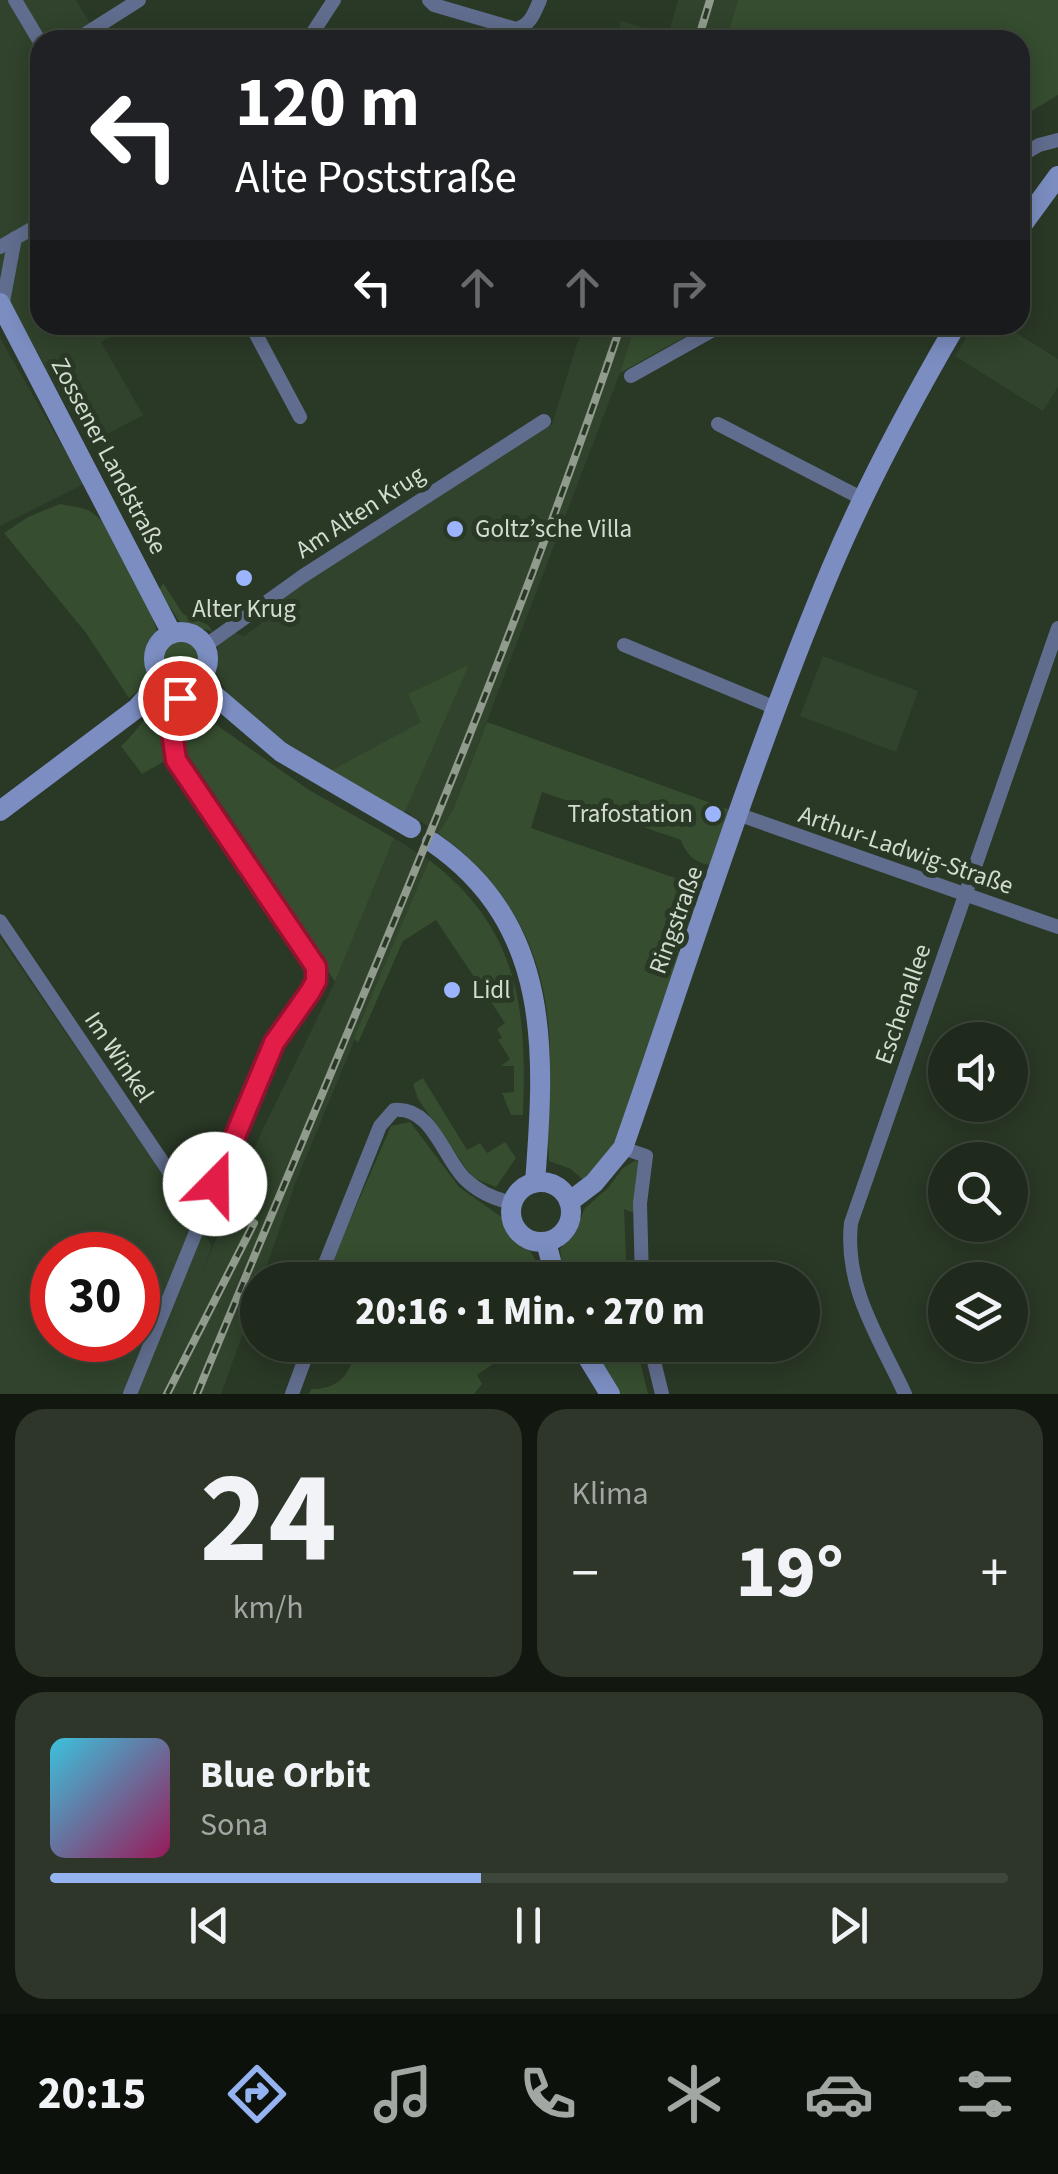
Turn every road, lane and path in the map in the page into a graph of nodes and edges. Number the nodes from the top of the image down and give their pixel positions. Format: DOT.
graph roads {
  1 [pos="15,0"];
  2 [pos="139,0"];
  3 [pos="334,0"];
  4 [pos="429,0"];
  5 [pos="540,0"];
  6 [pos="33,30"];
  7 [pos="92,30"];
  8 [pos="314,30"];
  9 [pos="1058,140"];
  10 [pos="1030,150"];
  11 [pos="1058,176"];
  12 [pos="1030,214"];
  13 [pos="30,230"];
  14 [pos="15,238"];
  15 [pos="0,247"];
  16 [pos="1,305"];
  17 [pos="256,335"];
  18 [pos="704,335"];
  19 [pos="950,335"];
  20 [pos="631,376"];
  21 [pos="300,417"];
  22 [pos="544,420"];
  23 [pos="718,424"];
  24 [pos="863,499"];
  25 [pos="1058,628"];
  26 [pos="172,634"];
  27 [pos="624,645"];
  28 [pos="205,646"];
  29 [pos="180,683"];
  30 [pos="778,709"];
  31 [pos="0,811"];
  32 [pos="740,815"];
  33 [pos="411,828"];
  34 [pos="432,842"];
  35 [pos="965,896"];
  36 [pos="0,921"];
  37 [pos="1058,927"];
  38 [pos="622,1148"];
  39 [pos="535,1183"];
  40 [pos="512,1202"];
  41 [pos="570,1202"];
  42 [pos="201,1218"];
  43 [pos="546,1242"];
  44 [pos="326,1262"];
  45 [pos="551,1262"];
  46 [pos="642,1262"];
  47 [pos="304,1362"];
  48 [pos="590,1362"];
  49 [pos="654,1362"];
  50 [pos="130,1394"];
  51 [pos="292,1394"];
  52 [pos="610,1394"];
  53 [pos="662,1394"];
  54 [pos="905,1394"];
  1 -- 6 [label="street"];
  2 -- 7 [label="street"];
  3 -- 8 [label="street"];
  4 -- 5 [label="street"];
  9 -- 10 [label="street"];
  11 -- 12 [label="main road"];
  13 -- 14 [label="street"];
  14 -- 15 [label="street"];
  14 -- 16 [label="street"];
  16 -- 26 [label="main road, Zossener Landstraße"];
  17 -- 21 [label="street"];
  18 -- 20 [label="street"];
  19 -- 24 [label="main road, Ringstraße"];
  22 -- 28 [label="street, Am Alten Krug"];
  23 -- 24 [label="street"];
  24 -- 30 [label="main road, Ringstraße"];
  25 -- 35 [label="street, Eschenallee"];
  26 -- 28 [label="main road"];
  26 -- 29 [label="main road"];
  27 -- 30 [label="street"];
  28 -- 29 [label="main road"];
  29 -- 31 [label="main road"];
  29 -- 33 [label="main road"];
  29 -- 42 [label="street"];
  30 -- 32 [label="main road, Ringstraße"];
  32 -- 35 [label="street, Arthur-Ladwig-Straße"];
  32 -- 38 [label="main road, Ringstraße"];
  34 -- 39 [label="main road"];
  35 -- 37 [label="street, Arthur-Ladwig-Straße"];
  35 -- 54 [label="street, Eschenallee"];
  36 -- 42 [label="street, Im Winkel"];
  38 -- 41 [label="main road, Ringstraße"];
  38 -- 46 [label="street"];
  39 -- 40 [label="main road"];
  39 -- 41 [label="main road"];
  40 -- 43 [label="main road"];
  40 -- 44 [label="street"];
  41 -- 43 [label="main road"];
  42 -- 50 [label="street"];
  43 -- 45 [label="main road"];
  47 -- 51 [label="street"];
  48 -- 52 [label="main road"];
  49 -- 53 [label="street"];
}
